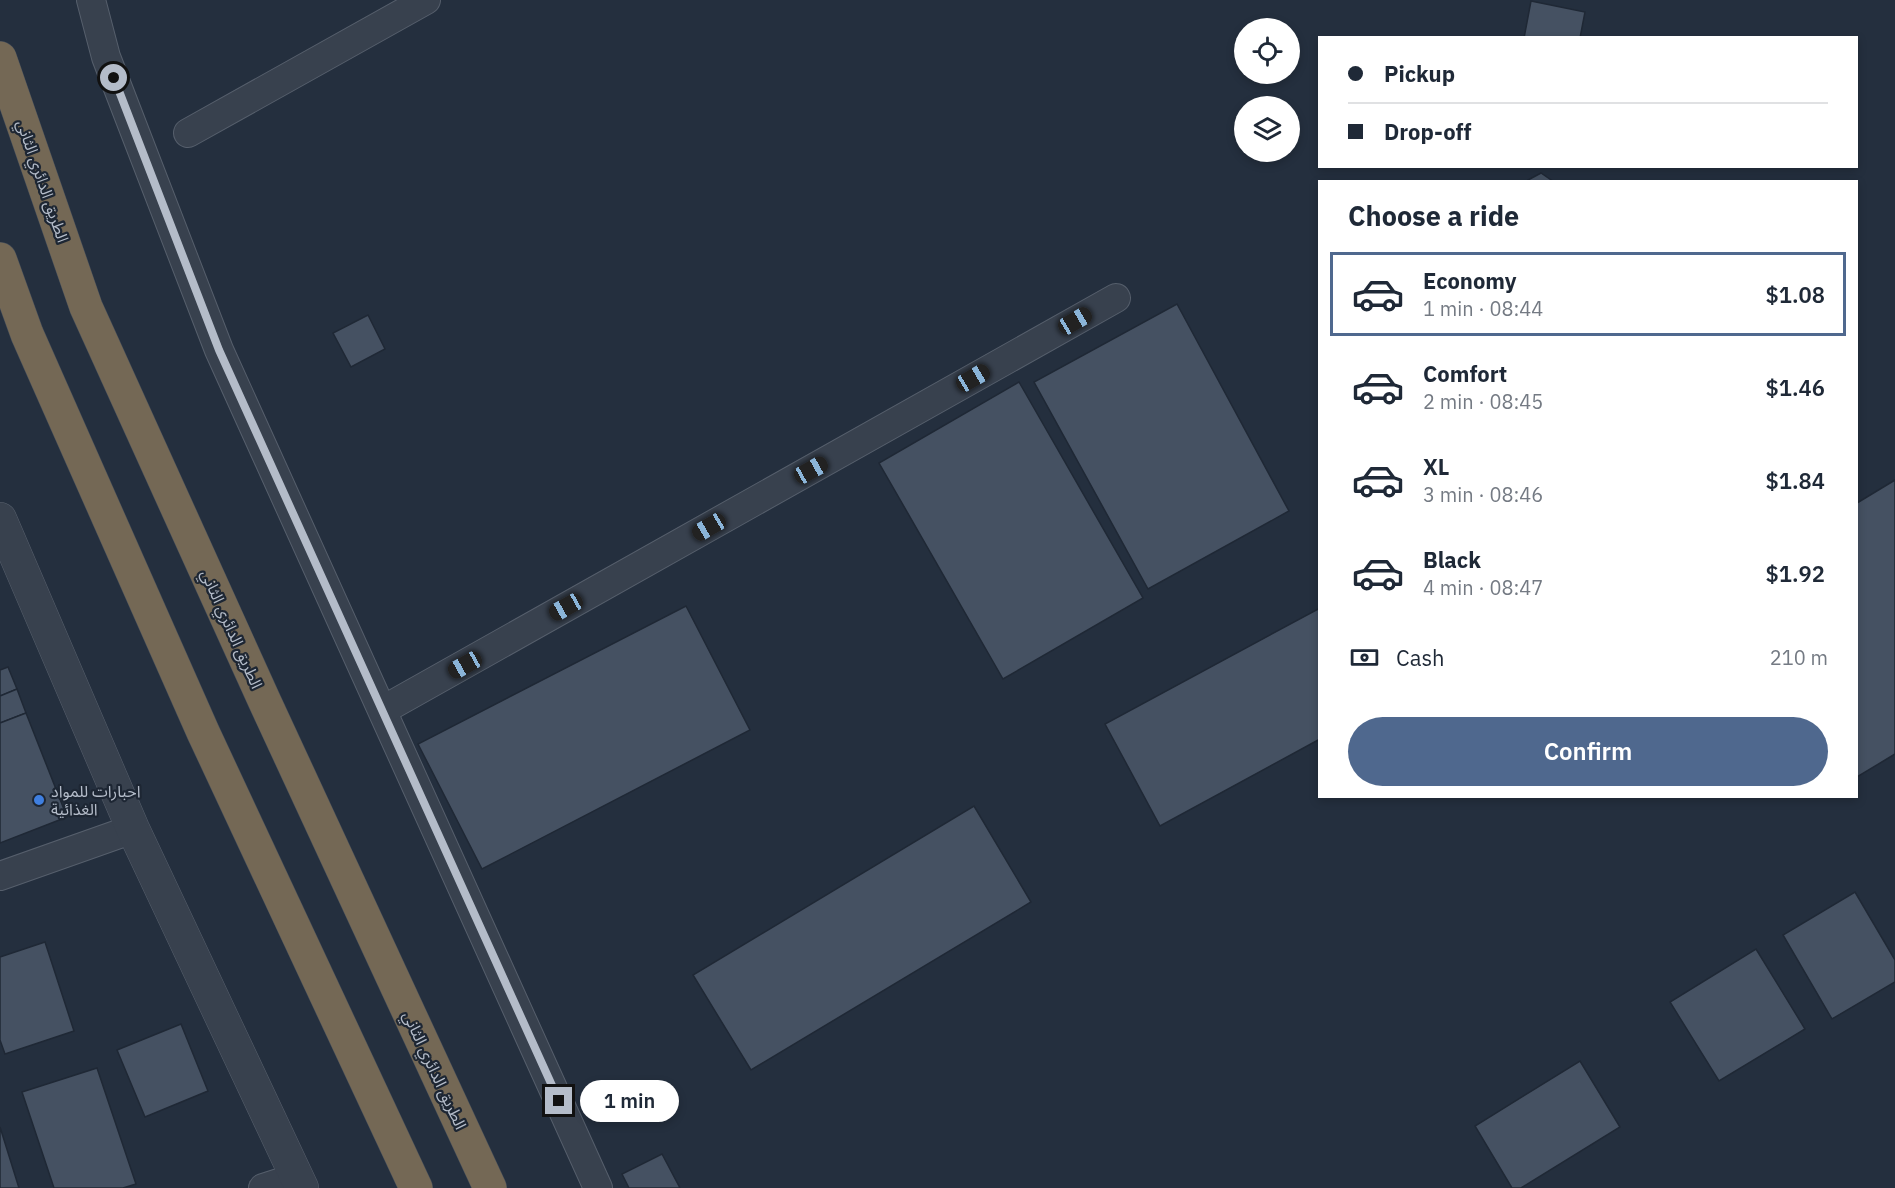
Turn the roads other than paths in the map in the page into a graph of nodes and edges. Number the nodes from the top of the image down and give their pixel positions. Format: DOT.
graph roads {
  1 [pos="91,0"];
  2 [pos="426,0"];
  3 [pos="0,58"];
  4 [pos="188,133"];
  5 [pos="0,259"];
  6 [pos="1116,298"];
  7 [pos="0,519"];
  8 [pos="383,710"];
  9 [pos="134,829"];
  10 [pos="0,876"];
  11 [pos="299,1183"];
  12 [pos="263,1188"];
  13 [pos="416,1188"];
  14 [pos="490,1188"];
  15 [pos="598,1188"];
  1 -- 8 [label="street"];
  2 -- 4 [label="street"];
  3 -- 14 [label="highway, الطريق الدائري الثاني"];
  5 -- 13 [label="highway"];
  6 -- 8 [label="street"];
  7 -- 9 [label="street"];
  8 -- 15 [label="street"];
  9 -- 10 [label="street"];
  9 -- 11 [label="street"];
  11 -- 12 [label="street"];
}
